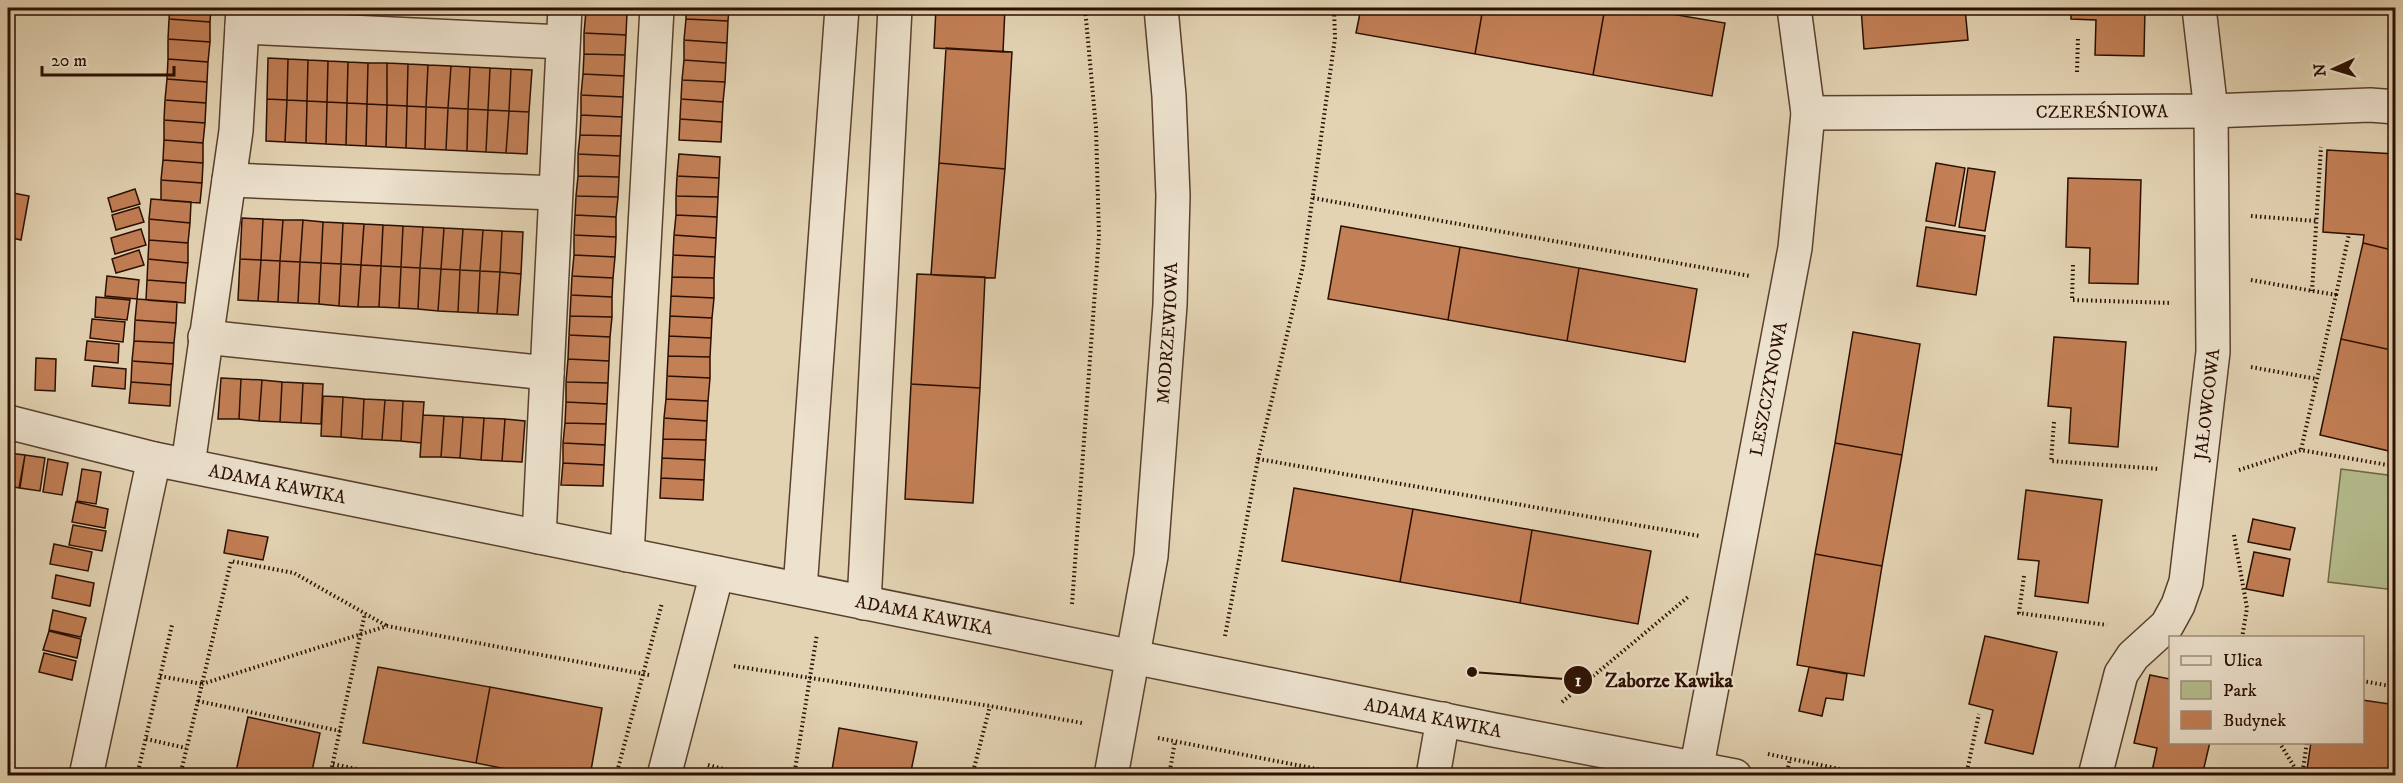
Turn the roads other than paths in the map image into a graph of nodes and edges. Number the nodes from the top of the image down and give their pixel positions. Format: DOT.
graph roads {
  1 [pos="565,8"];
  2 [pos="657,8"];
  3 [pos="842,8"];
  4 [pos="895,8"];
  5 [pos="1161,8"];
  6 [pos="1794,8"];
  7 [pos="2199,8"];
  8 [pos="242,17"];
  9 [pos="563,42"];
  10 [pos="2396,107"];
  11 [pos="2211,111"];
  12 [pos="1808,113"];
  13 [pos="230,180"];
  14 [pos="555,193"];
  15 [pos="205,336"];
  16 [pos="547,373"];
  17 [pos="8,422"];
  18 [pos="154,459"];
  19 [pos="188,465"];
  20 [pos="539,537"];
  21 [pos="627,555"];
  22 [pos="717,573"];
  23 [pos="800,589"];
  24 [pos="864,603"];
  25 [pos="1132,657"];
  26 [pos="1443,719"];
  27 [pos="1696,772"];
  28 [pos="86,776"];
  29 [pos="664,776"];
  30 [pos="1111,776"];
  31 [pos="1433,776"];
  32 [pos="1735,776"];
  33 [pos="2095,776"];
  1 -- 9 [label="street"];
  2 -- 21 [label="street"];
  3 -- 23 [label="street"];
  4 -- 24 [label="street"];
  5 -- 25 [label="street, MODRZEWIOWA"];
  6 -- 12 [label="street, LESZCZYNOWA"];
  7 -- 11 [label="street, JAŁOWCOWA"];
  8 -- 9 [label="street"];
  8 -- 13 [label="street"];
  9 -- 14 [label="street"];
  10 -- 11 [label="street, CZEREŚNIOWA"];
  11 -- 12 [label="street, CZEREŚNIOWA"];
  11 -- 33 [label="street, JAŁOWCOWA"];
  12 -- 27 [label="street, LESZCZYNOWA"];
  13 -- 14 [label="street"];
  13 -- 15 [label="street"];
  14 -- 16 [label="street"];
  15 -- 16 [label="street"];
  15 -- 19 [label="street"];
  16 -- 20 [label="street"];
  17 -- 18 [label="street, ADAMA KAWIKA"];
  18 -- 19 [label="street, ADAMA KAWIKA"];
  18 -- 28 [label="street"];
  19 -- 20 [label="street, ADAMA KAWIKA"];
  20 -- 21 [label="street, ADAMA KAWIKA"];
  21 -- 22 [label="street, ADAMA KAWIKA"];
  22 -- 23 [label="street, ADAMA KAWIKA"];
  22 -- 29 [label="street"];
  23 -- 24 [label="street, ADAMA KAWIKA"];
  24 -- 25 [label="street, ADAMA KAWIKA"];
  25 -- 26 [label="street, ADAMA KAWIKA"];
  25 -- 30 [label="street"];
  26 -- 27 [label="street, ADAMA KAWIKA"];
  26 -- 31 [label="street"];
  27 -- 32 [label="street, ADAMA KAWIKA"];
}
